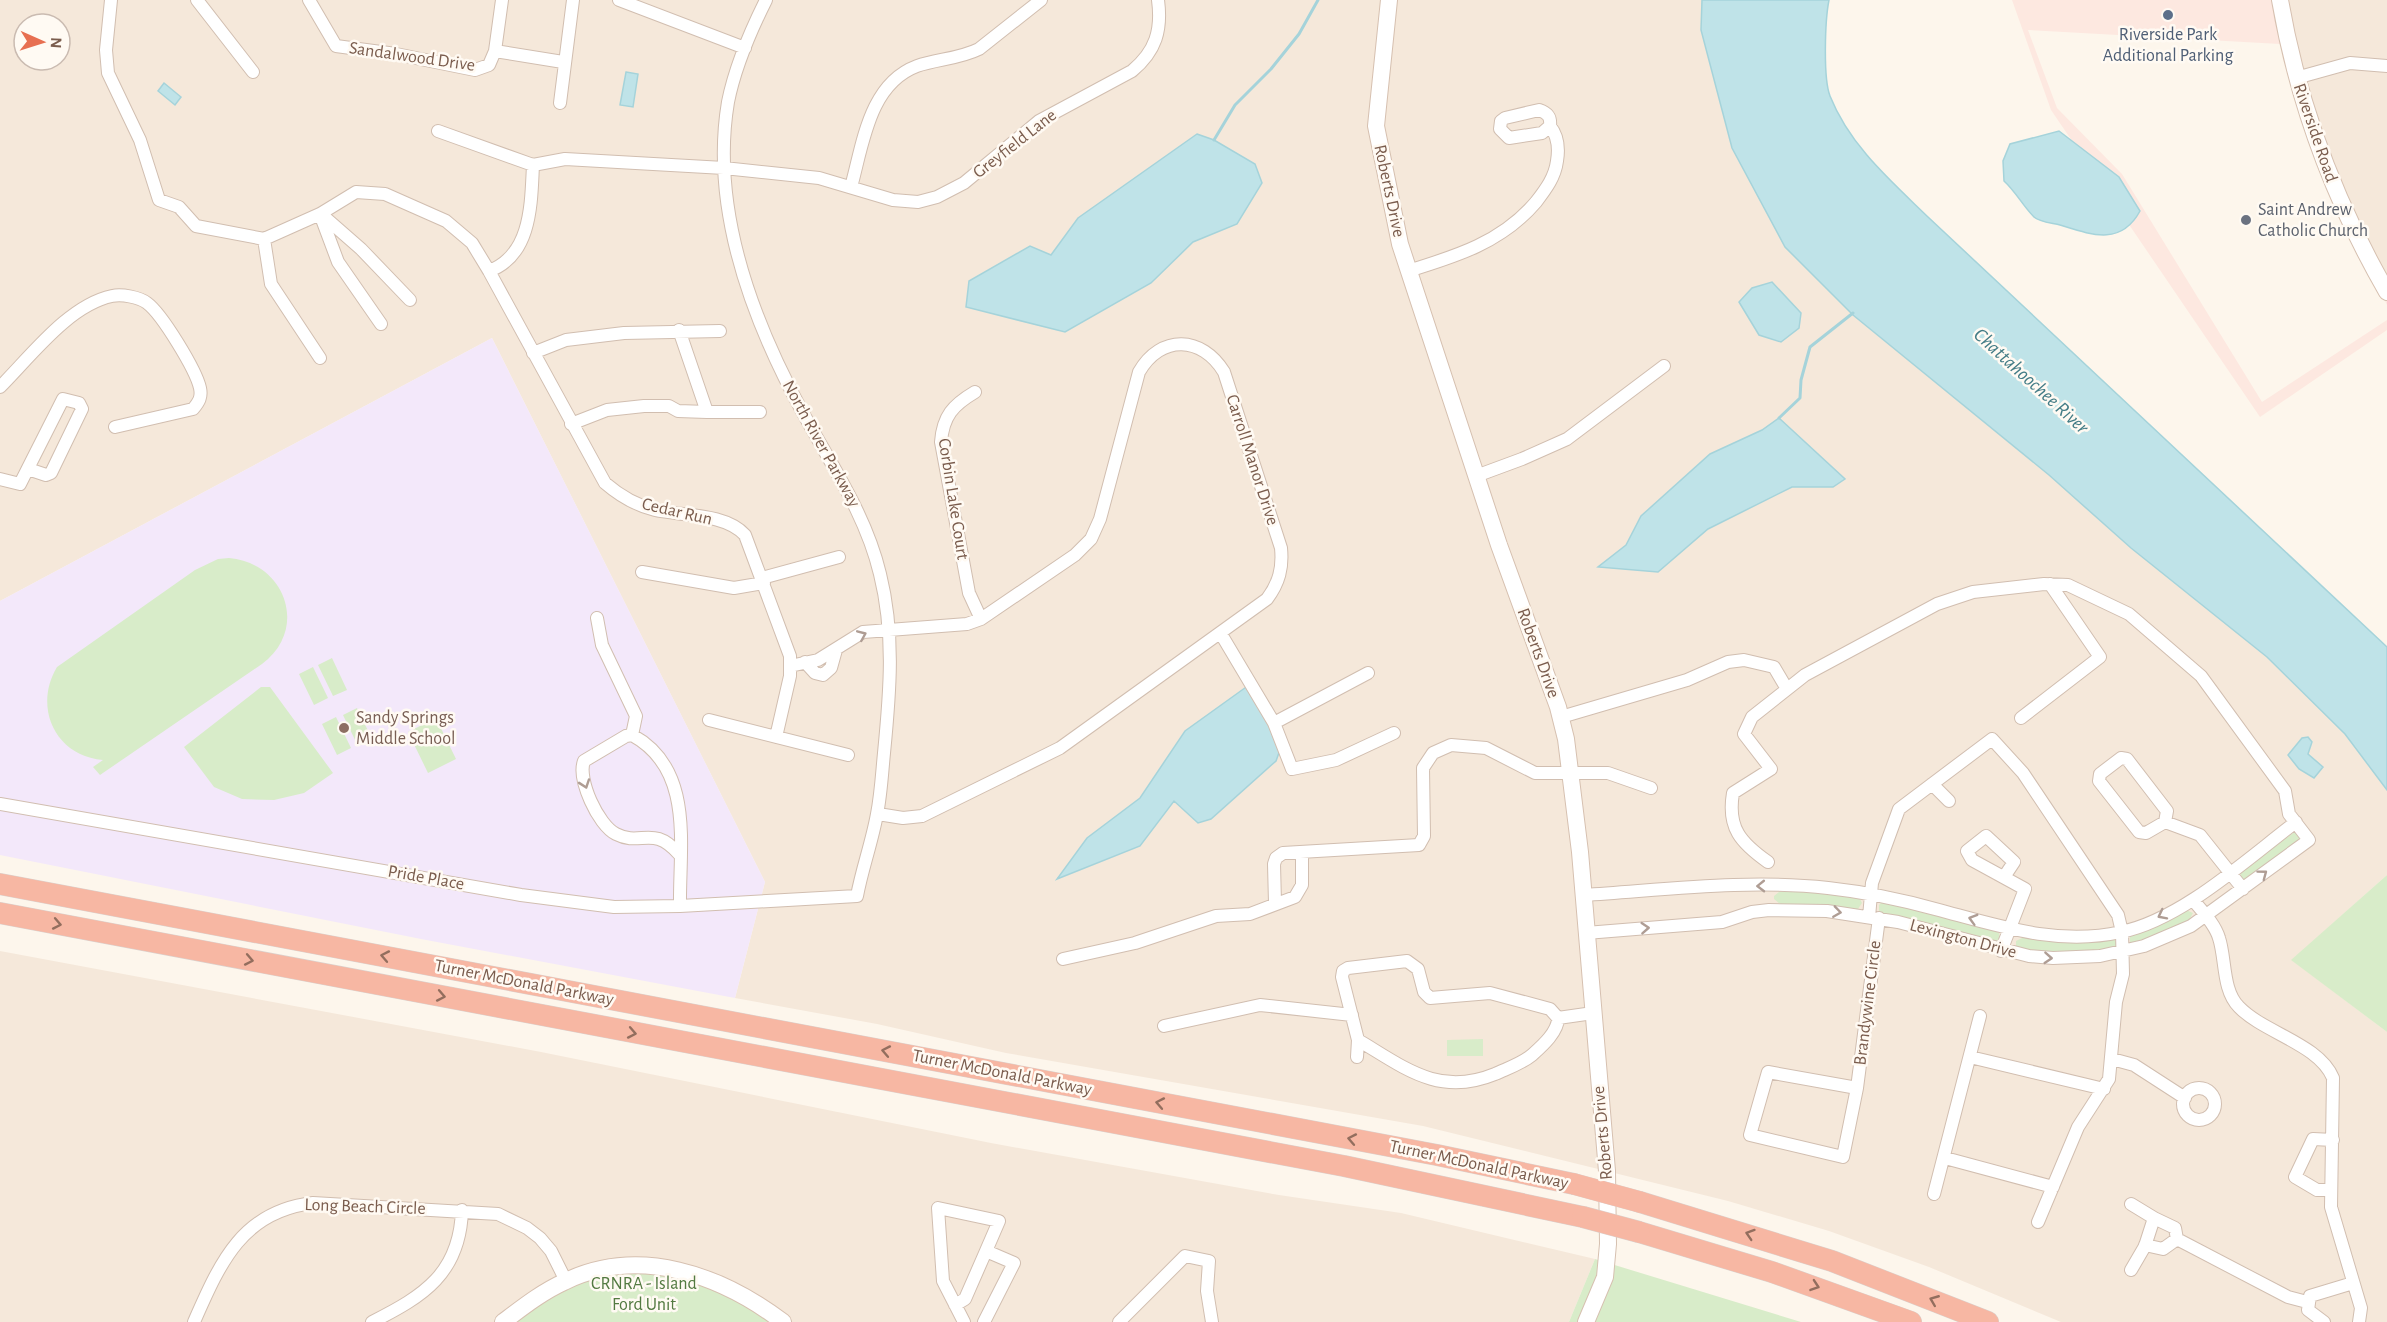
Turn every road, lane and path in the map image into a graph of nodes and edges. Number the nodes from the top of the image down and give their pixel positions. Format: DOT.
graph roads {
  1 [pos="111,0"];
  2 [pos="197,0"];
  3 [pos="309,0"];
  4 [pos="502,0"];
  5 [pos="573,0"];
  6 [pos="619,0"];
  7 [pos="766,0"];
  8 [pos="1041,0"];
  9 [pos="1158,0"];
  10 [pos="1389,0"];
  11 [pos="2280,0"];
  12 [pos="745,48"];
  13 [pos="495,51"];
  14 [pos="563,62"];
  15 [pos="2387,66"];
  16 [pos="253,72"];
  17 [pos="2296,78"];
  18 [pos="560,103"];
  19 [pos="1550,126"];
  20 [pos="438,131"];
  21 [pos="533,165"];
  22 [pos="724,168"];
  23 [pos="851,188"];
  24 [pos="320,213"];
  25 [pos="264,239"];
  26 [pos="489,271"];
  27 [pos="1408,271"];
  28 [pos="2387,292"];
  29 [pos="410,300"];
  30 [pos="381,324"];
  31 [pos="679,330"];
  32 [pos="720,331"];
  33 [pos="533,353"];
  34 [pos="320,358"];
  35 [pos="1665,366"];
  36 [pos="0,387"];
  37 [pos="975,392"];
  38 [pos="707,412"];
  39 [pos="760,412"];
  40 [pos="571,424"];
  41 [pos="115,427"];
  42 [pos="28,469"];
  43 [pos="1476,476"];
  44 [pos="0,479"];
  45 [pos="839,557"];
  46 [pos="642,572"];
  47 [pos="763,580"];
  48 [pos="2050,584"];
  49 [pos="597,618"];
  50 [pos="981,619"];
  51 [pos="890,630"];
  52 [pos="1221,634"];
  53 [pos="790,666"];
  54 [pos="1368,673"];
  55 [pos="1787,689"];
  56 [pos="1561,717"];
  57 [pos="2021,718"];
  58 [pos="709,720"];
  59 [pos="1274,723"];
  60 [pos="1394,733"];
  61 [pos="632,735"];
  62 [pos="776,737"];
  63 [pos="848,755"];
  64 [pos="1571,773"];
  65 [pos="1932,784"];
  66 [pos="1651,788"];
  67 [pos="1949,801"];
  68 [pos="0,804"];
  69 [pos="878,814"];
  70 [pos="2165,822"];
  71 [pos="2296,822"];
  72 [pos="1302,852"];
  73 [pos="679,854"];
  74 [pos="1768,862"];
  75 [pos="2231,871"];
  76 [pos="2004,877"];
  77 [pos="0,884"];
  78 [pos="2243,889"];
  79 [pos="1584,895"];
  80 [pos="1869,895"];
  81 [pos="857,896"];
  82 [pos="2193,900"];
  83 [pos="1275,903"];
  84 [pos="680,906"];
  85 [pos="0,913"];
  86 [pos="2206,916"];
  87 [pos="1874,918"];
  88 [pos="2010,930"];
  89 [pos="2122,932"];
  90 [pos="1586,933"];
  91 [pos="2001,951"];
  92 [pos="2123,952"];
  93 [pos="1063,959"];
  94 [pos="1593,1013"];
  95 [pos="1352,1016"];
  96 [pos="1980,1016"];
  97 [pos="1558,1018"];
  98 [pos="1164,1026"];
  99 [pos="1358,1040"];
  100 [pos="1356,1057"];
  101 [pos="1970,1057"];
  102 [pos="2112,1059"];
  103 [pos="1857,1088"];
  104 [pos="2104,1089"];
  105 [pos="2185,1098"];
  106 [pos="2333,1140"];
  107 [pos="1945,1158"];
  108 [pos="2053,1187"];
  109 [pos="2331,1191"];
  110 [pos="1934,1194"];
  111 [pos="2131,1204"];
  112 [pos="462,1210"];
  113 [pos="2154,1218"];
  114 [pos="2038,1222"];
  115 [pos="2177,1239"];
  116 [pos="2145,1245"];
  117 [pos="986,1251"];
  118 [pos="2131,1270"];
  119 [pos="566,1281"];
  120 [pos="2353,1283"];
  121 [pos="2307,1302"];
  122 [pos="955,1305"];
  123 [pos="194,1322"];
  124 [pos="372,1322"];
  125 [pos="503,1322"];
  126 [pos="783,1322"];
  127 [pos="964,1322"];
  128 [pos="984,1322"];
  129 [pos="1119,1322"];
  130 [pos="1212,1322"];
  131 [pos="1586,1322"];
  132 [pos="1911,1322"];
  133 [pos="1988,1322"];
  134 [pos="2324,1322"];
  135 [pos="2359,1322"];
  1 -- 25 [label="street"];
  2 -- 16 [label="street"];
  3 -- 13 [label="street, Sandalwood Drive"];
  4 -- 13 [label="street, Sandalwood Drive"];
  5 -- 14 [label="street"];
  6 -- 12 [label="street"];
  7 -- 12 [label="street, North River Parkway"];
  8 -- 23 [label="street"];
  9 -- 23 [label="street, Greyfield Lane"];
  10 -- 27 [label="street, Roberts Drive"];
  11 -- 17 [label="street, Riverside Road"];
  12 -- 22 [label="street, North River Parkway"];
  13 -- 14 [label="street, Sandalwood Drive"];
  14 -- 18 [label="street"];
  15 -- 17 [label="street"];
  17 -- 28 [label="street, Riverside Road"];
  19 -- 27 [label="street"];
  20 -- 21 [label="street"];
  21 -- 22 [label="street, Greyfield Lane"];
  21 -- 26 [label="street"];
  22 -- 23 [label="street, Greyfield Lane"];
  22 -- 51 [label="street, North River Parkway"];
  24 -- 25 [label="street, Cedar Run"];
  24 -- 26 [label="street, Cedar Run"];
  24 -- 29 [label="street"];
  24 -- 30 [label="street"];
  25 -- 34 [label="street"];
  26 -- 33 [label="street, Cedar Run"];
  27 -- 43 [label="street, Roberts Drive"];
  31 -- 32 [label="street"];
  31 -- 33 [label="street"];
  31 -- 38 [label="street"];
  33 -- 40 [label="street, Cedar Run"];
  35 -- 43 [label="street"];
  36 -- 41 [label="street"];
  37 -- 50 [label="street, Corbin Lake Court"];
  38 -- 39 [label="street"];
  38 -- 40 [label="street"];
  40 -- 47 [label="street, Cedar Run"];
  42 -- 42 [label="street"];
  42 -- 44 [label="street"];
  43 -- 56 [label="street, Roberts Drive"];
  45 -- 47 [label="street"];
  46 -- 47 [label="street"];
  47 -- 53 [label="street, Cedar Run"];
  48 -- 55 [label="street"];
  48 -- 57 [label="street"];
  48 -- 71 [label="street"];
  49 -- 61 [label="street"];
  50 -- 51 [label="street, Carroll Manor Drive"];
  50 -- 52 [label="street, Carroll Manor Drive"];
  53 -- 51 [label="street, one-way"];
  51 -- 69 [label="street, North River Parkway"];
  52 -- 59 [label="street"];
  52 -- 69 [label="street, Carroll Manor Drive"];
  53 -- 62 [label="street, Cedar Run"];
  54 -- 59 [label="street"];
  55 -- 56 [label="street"];
  55 -- 74 [label="street"];
  56 -- 64 [label="street, Roberts Drive"];
  58 -- 62 [label="street"];
  59 -- 60 [label="street"];
  61 -- 73 [label="street"];
  61 -- 73 [label="street, one-way"];
  62 -- 63 [label="street"];
  64 -- 66 [label="street"];
  64 -- 72 [label="street"];
  64 -- 79 [label="street, Roberts Drive"];
  65 -- 67 [label="street"];
  65 -- 80 [label="street, Brandywine Circle"];
  65 -- 89 [label="street, Brandywine Circle"];
  68 -- 84 [label="street, Pride Place"];
  69 -- 81 [label="street, North River Parkway"];
  70 -- 70 [label="street"];
  70 -- 75 [label="street"];
  71 -- 75 [label="street, Lexington Drive"];
  78 -- 71 [label="street, Lexington Drive, one-way"];
  72 -- 83 [label="street"];
  72 -- 83 [label="street"];
  73 -- 84 [label="street"];
  75 -- 78 [label="street"];
  75 -- 82 [label="street, Lexington Drive"];
  76 -- 88 [label="street"];
  133 -- 77 [label="highway, Turner McDonald Parkway, one-way, bridge"];
  78 -- 86 [label="street, Lexington Drive"];
  80 -- 79 [label="street, Lexington Drive, one-way"];
  79 -- 90 [label="street, Roberts Drive"];
  80 -- 87 [label="street, Brandywine Circle"];
  88 -- 80 [label="street, Lexington Drive, one-way"];
  81 -- 84 [label="street, Pride Place"];
  82 -- 86 [label="street"];
  82 -- 89 [label="street, Lexington Drive, one-way"];
  83 -- 93 [label="street"];
  85 -- 132 [label="highway, Turner McDonald Parkway, one-way, bridge"];
  86 -- 92 [label="street, Lexington Drive"];
  86 -- 106 [label="street"];
  90 -- 87 [label="street, Lexington Drive, one-way"];
  87 -- 91 [label="street, Lexington Drive"];
  87 -- 103 [label="street, Brandywine Circle"];
  88 -- 89 [label="street, Lexington Drive"];
  88 -- 91 [label="street"];
  89 -- 92 [label="street"];
  90 -- 94 [label="street, Roberts Drive"];
  91 -- 92 [label="street, Lexington Drive, one-way"];
  92 -- 102 [label="street"];
  94 -- 97 [label="street"];
  94 -- 131 [label="street, Roberts Drive"];
  95 -- 97 [label="street"];
  95 -- 98 [label="street"];
  95 -- 99 [label="street"];
  96 -- 101 [label="street"];
  97 -- 99 [label="street"];
  99 -- 100 [label="street"];
  101 -- 104 [label="street"];
  101 -- 107 [label="street"];
  102 -- 104 [label="street"];
  102 -- 105 [label="street"];
  103 -- 103 [label="street, Brandywine Circle"];
  104 -- 108 [label="street"];
  106 -- 109 [label="street"];
  106 -- 109 [label="street"];
  107 -- 108 [label="street"];
  107 -- 110 [label="street"];
  108 -- 114 [label="street"];
  109 -- 120 [label="street"];
  111 -- 113 [label="street"];
  112 -- 119 [label="street, Long Beach Circle"];
  112 -- 123 [label="street, Long Beach Circle"];
  112 -- 124 [label="street"];
  113 -- 115 [label="street"];
  113 -- 116 [label="street"];
  115 -- 116 [label="street"];
  115 -- 121 [label="street"];
  116 -- 118 [label="street"];
  117 -- 122 [label="street"];
  117 -- 122 [label="street"];
  117 -- 128 [label="street"];
  119 -- 125 [label="street"];
  119 -- 126 [label="street"];
  120 -- 121 [label="street"];
  120 -- 135 [label="street"];
  121 -- 134 [label="street"];
  122 -- 127 [label="street"];
  129 -- 130 [label="street"];
}
